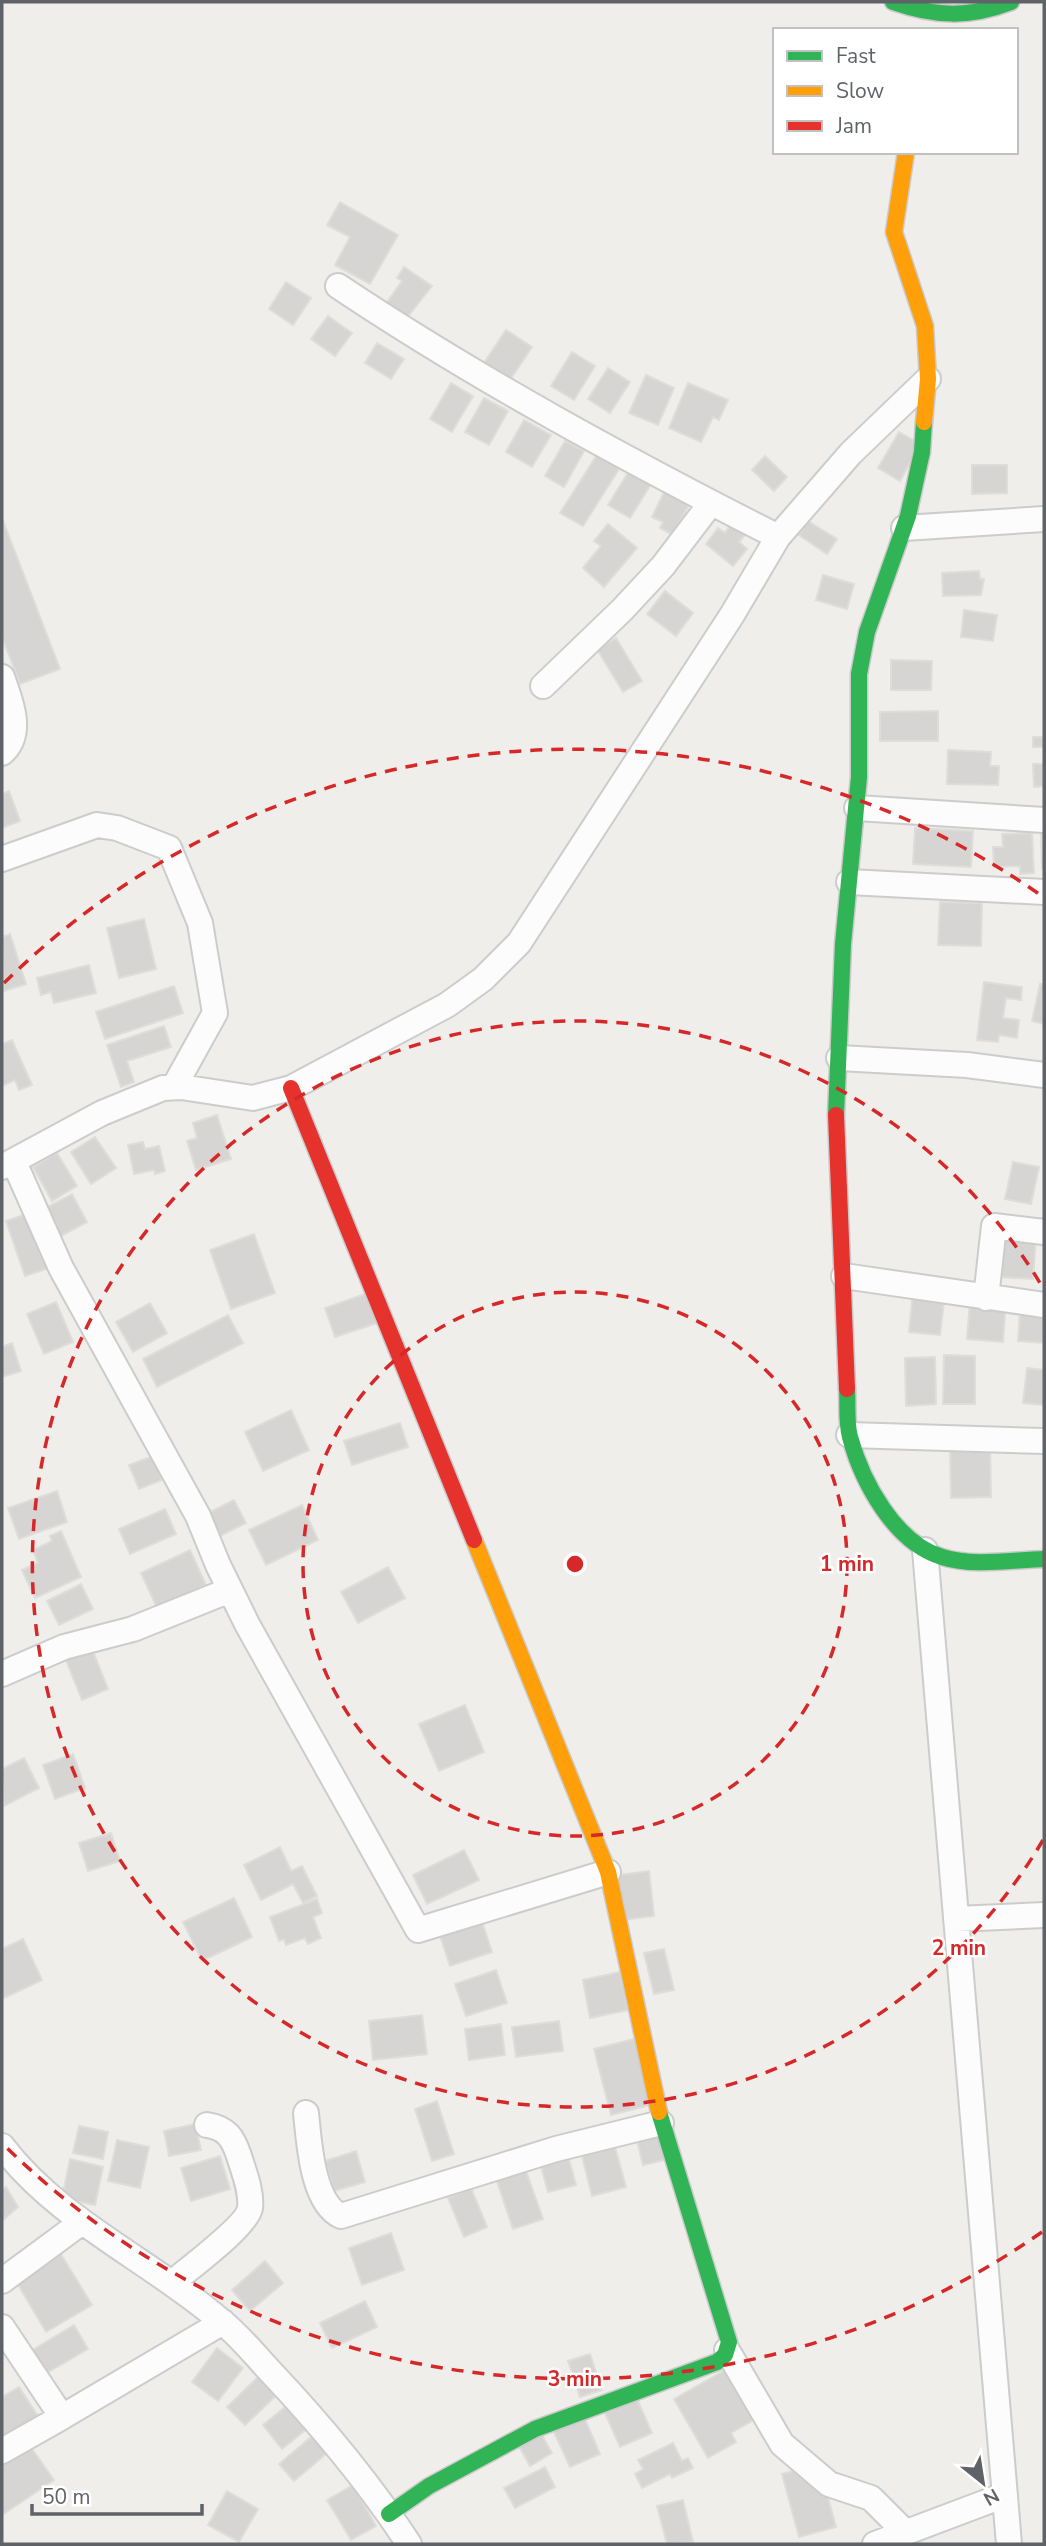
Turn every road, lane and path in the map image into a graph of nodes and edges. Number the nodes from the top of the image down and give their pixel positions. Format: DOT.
graph roads {
  1 [pos="892,2"];
  2 [pos="1011,2"];
  3 [pos="943,23"];
  4 [pos="906,154"];
  5 [pos="338,286"];
  6 [pos="928,379"];
  7 [pos="711,503"];
  8 [pos="1044,519"];
  9 [pos="904,528"];
  10 [pos="778,537"];
  11 [pos="2,677"];
  12 [pos="543,685"];
  13 [pos="2,753"];
  14 [pos="857,808"];
  15 [pos="1044,820"];
  16 [pos="2,859"];
  17 [pos="849,882"];
  18 [pos="1044,892"];
  19 [pos="839,1058"];
  20 [pos="1044,1075"];
  21 [pos="174,1087"];
  22 [pos="291,1088"];
  23 [pos="8,1164"];
  24 [pos="1044,1232"];
  25 [pos="844,1276"];
  26 [pos="986,1298"];
  27 [pos="1044,1305"];
  28 [pos="849,1435"];
  29 [pos="1044,1441"];
  30 [pos="925,1550"];
  31 [pos="1044,1559"];
  32 [pos="230,1590"];
  33 [pos="2,1674"];
  34 [pos="608,1871"];
  35 [pos="1044,1915"];
  36 [pos="956,1919"];
  37 [pos="306,2113"];
  38 [pos="661,2123"];
  39 [pos="208,2125"];
  40 [pos="2,2146"];
  41 [pos="82,2222"];
  42 [pos="2,2281"];
  43 [pos="173,2282"];
  44 [pos="223,2322"];
  45 [pos="2,2327"];
  46 [pos="727,2350"];
  47 [pos="62,2417"];
  48 [pos="2,2451"];
  49 [pos="1005,2495"];
  50 [pos="389,2514"];
  51 [pos="906,2533"];
  52 [pos="409,2544"];
  53 [pos="875,2544"];
  54 [pos="1009,2544"];
  1 -- 3 [label="street"];
  2 -- 3 [label="street"];
  4 -- 6 [label="street"];
  5 -- 7 [label="street"];
  6 -- 9 [label="street"];
  6 -- 10 [label="street"];
  7 -- 10 [label="street"];
  7 -- 12 [label="street"];
  8 -- 9 [label="street"];
  9 -- 14 [label="street"];
  10 -- 22 [label="street"];
  11 -- 13 [label="street"];
  14 -- 15 [label="street"];
  14 -- 17 [label="street"];
  16 -- 21 [label="street"];
  17 -- 18 [label="street"];
  17 -- 19 [label="street"];
  19 -- 20 [label="street"];
  19 -- 25 [label="street"];
  21 -- 22 [label="street"];
  21 -- 23 [label="street"];
  22 -- 34 [label="street"];
  23 -- 32 [label="street"];
  24 -- 26 [label="street"];
  25 -- 26 [label="street"];
  25 -- 28 [label="street"];
  26 -- 27 [label="street"];
  28 -- 29 [label="street"];
  28 -- 30 [label="street"];
  30 -- 31 [label="street"];
  30 -- 36 [label="street"];
  32 -- 33 [label="street"];
  32 -- 34 [label="street"];
  34 -- 38 [label="street"];
  35 -- 36 [label="street"];
  36 -- 49 [label="street"];
  37 -- 38 [label="street"];
  38 -- 46 [label="street"];
  39 -- 43 [label="street"];
  40 -- 41 [label="street"];
  41 -- 42 [label="street"];
  41 -- 43 [label="street"];
  43 -- 44 [label="street"];
  44 -- 47 [label="street"];
  44 -- 50 [label="street"];
  45 -- 47 [label="street"];
  46 -- 50 [label="street"];
  46 -- 51 [label="street"];
  47 -- 48 [label="street"];
  49 -- 51 [label="street"];
  49 -- 54 [label="street"];
  50 -- 52 [label="street"];
  51 -- 53 [label="street"];
}
